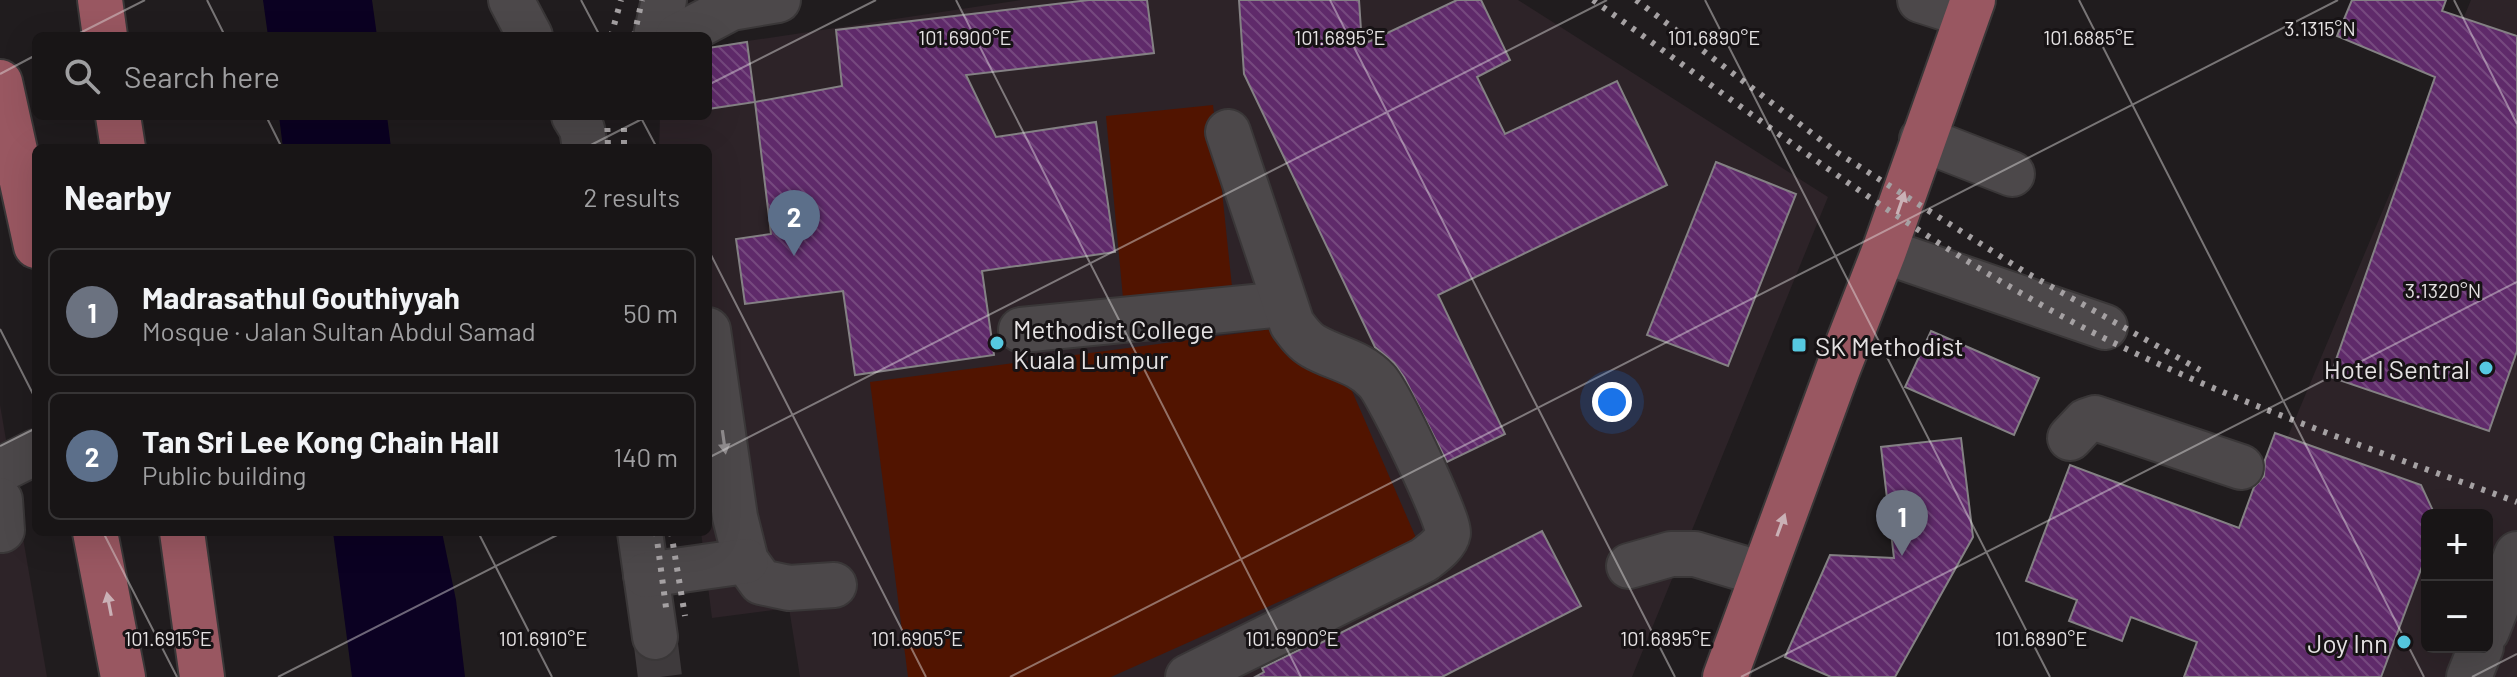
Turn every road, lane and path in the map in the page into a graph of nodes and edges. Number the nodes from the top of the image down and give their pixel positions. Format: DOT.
graph roads {
  1 [pos="100,0"];
  2 [pos="511,0"];
  3 [pos="664,0"];
  4 [pos="778,0"];
  5 [pos="1920,0"];
  6 [pos="1970,8"];
  7 [pos="104,32"];
  8 [pos="528,32"];
  9 [pos="657,32"];
  10 [pos="686,32"];
  11 [pos="0,82"];
  12 [pos="119,120"];
  13 [pos="576,120"];
  14 [pos="608,120"];
  15 [pos="1228,132"];
  16 [pos="1922,139"];
  17 [pos="122,144"];
  18 [pos="584,144"];
  19 [pos="600,144"];
  20 [pos="2012,174"];
  21 [pos="32,228"];
  22 [pos="1884,251"];
  23 [pos="1284,304"];
  24 [pos="2105,327"];
  25 [pos="1021,330"];
  26 [pos="712,354"];
  27 [pos="2070,438"];
  28 [pos="2241,467"];
  29 [pos="96,536"];
  30 [pos="183,536"];
  31 [pos="641,536"];
  32 [pos="2517,554"];
  33 [pos="746,561"];
  34 [pos="1629,566"];
  35 [pos="1762,574"];
  36 [pos="646,575"];
  37 [pos="834,585"];
  38 [pos="2493,616"];
  39 [pos="655,637"];
  40 [pos="2479,653"];
  41 [pos="123,677"];
  42 [pos="202,677"];
  43 [pos="1188,677"];
  44 [pos="1725,677"];
  45 [pos="2469,677"];
  1 -- 7 [label="main road"];
  2 -- 8 [label="street"];
  3 -- 9 [label="street"];
  4 -- 10 [label="street"];
  5 -- 6 [label="street"];
  6 -- 16 [label="main road"];
  11 -- 21 [label="main road"];
  12 -- 17 [label="main road"];
  13 -- 18 [label="street"];
  14 -- 19 [label="street"];
  15 -- 23 [label="street"];
  16 -- 20 [label="street"];
  22 -- 16 [label="main road, one-way"];
  22 -- 24 [label="street"];
  35 -- 22 [label="main road, one-way"];
  23 -- 25 [label="street"];
  23 -- 43 [label="street"];
  26 -- 33 [label="street, one-way"];
  27 -- 28 [label="street"];
  41 -- 29 [label="main road, one-way"];
  30 -- 42 [label="main road"];
  31 -- 36 [label="street"];
  32 -- 38 [label="street"];
  33 -- 36 [label="street"];
  33 -- 37 [label="street"];
  34 -- 35 [label="street"];
  35 -- 44 [label="main road"];
  36 -- 39 [label="street"];
  40 -- 45 [label="street"];
}
